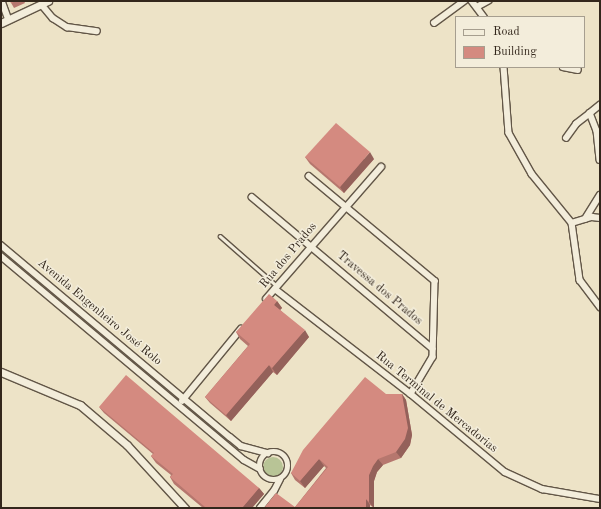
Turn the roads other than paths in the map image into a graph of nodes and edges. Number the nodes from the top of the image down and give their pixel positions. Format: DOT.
graph roads {
  1 [pos="2,1"];
  2 [pos="464,1"];
  3 [pos="472,1"];
  4 [pos="488,1"];
  5 [pos="45,3"];
  6 [pos="477,7"];
  7 [pos="483,16"];
  8 [pos="9,20"];
  9 [pos="1,23"];
  10 [pos="434,23"];
  11 [pos="97,31"];
  12 [pos="504,68"];
  13 [pos="568,68"];
  14 [pos="578,70"];
  15 [pos="600,105"];
  16 [pos="590,113"];
  17 [pos="566,138"];
  18 [pos="600,160"];
  19 [pos="381,167"];
  20 [pos="309,176"];
  21 [pos="600,195"];
  22 [pos="252,197"];
  23 [pos="346,206"];
  24 [pos="600,218"];
  25 [pos="585,219"];
  26 [pos="572,223"];
  27 [pos="220,236"];
  28 [pos="1,245"];
  29 [pos="311,246"];
  30 [pos="1,256"];
  31 [pos="276,288"];
  32 [pos="260,307"];
  33 [pos="600,307"];
  34 [pos="244,326"];
  35 [pos="433,349"];
  36 [pos="1,372"];
  37 [pos="411,394"];
  38 [pos="184,398"];
  39 [pos="178,404"];
  40 [pos="268,453"];
  41 [pos="260,469"];
  42 [pos="280,479"];
  43 [pos="600,499"];
  44 [pos="185,508"];
  45 [pos="260,508"];
  1 -- 8 [label="street"];
  2 -- 10 [label="street"];
  3 -- 6 [label="street"];
  4 -- 6 [label="street"];
  5 -- 8 [label="street"];
  5 -- 11 [label="street"];
  6 -- 7 [label="street"];
  8 -- 9 [label="street"];
  12 -- 26 [label="street"];
  13 -- 14 [label="street"];
  15 -- 16 [label="street"];
  16 -- 17 [label="street"];
  16 -- 18 [label="street"];
  19 -- 23 [label="street, Rua dos Prados"];
  20 -- 23 [label="street"];
  21 -- 25 [label="street"];
  22 -- 29 [label="street, Travessa dos Prados"];
  23 -- 29 [label="street, Rua dos Prados"];
  23 -- 35 [label="street"];
  24 -- 25 [label="street"];
  25 -- 26 [label="street"];
  26 -- 33 [label="street"];
  27 -- 31 [label="lane"];
  28 -- 38 [label="street, Avenida Engenheiro José Rolo"];
  29 -- 31 [label="street, Rua dos Prados"];
  29 -- 35 [label="street, Travessa dos Prados"];
  30 -- 39 [label="street, Avenida Engenheiro José Rolo"];
  31 -- 32 [label="street, Rua dos Prados"];
  31 -- 37 [label="street, Rua Terminal de Mercadorias"];
  34 -- 38 [label="street"];
  35 -- 37 [label="street"];
  36 -- 44 [label="street"];
  37 -- 43 [label="street, Rua Terminal de Mercadorias"];
  38 -- 39 [label="street"];
  38 -- 40 [label="street, Avenida Engenheiro José Rolo"];
  39 -- 41 [label="street, Avenida Engenheiro José Rolo"];
  40 -- 41 [label="street"];
  40 -- 42 [label="street, Avenida Engenheiro José Rolo"];
  41 -- 42 [label="street, Avenida Engenheiro José Rolo"];
  42 -- 45 [label="street, Avenida Engenheiro José Rolo"];
}
